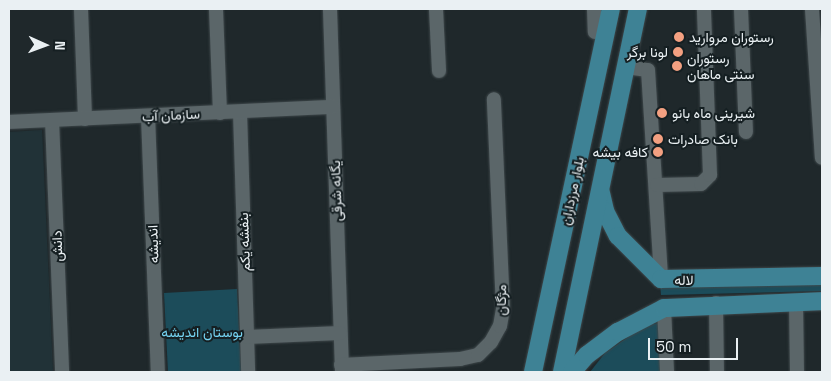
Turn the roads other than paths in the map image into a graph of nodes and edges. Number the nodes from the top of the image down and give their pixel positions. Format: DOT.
graph roads {
  1 [pos="81,9"];
  2 [pos="216,9"];
  3 [pos="330,9"];
  4 [pos="436,9"];
  5 [pos="594,9"];
  6 [pos="612,9"];
  7 [pos="638,9"];
  8 [pos="704,9"];
  9 [pos="741,9"];
  10 [pos="812,9"];
  11 [pos="595,32"];
  12 [pos="626,67"];
  13 [pos="439,71"];
  14 [pos="494,99"];
  15 [pos="333,107"];
  16 [pos="220,112"];
  17 [pos="240,112"];
  18 [pos="148,116"];
  19 [pos="85,119"];
  20 [pos="52,120"];
  21 [pos="9,122"];
  22 [pos="746,132"];
  23 [pos="822,158"];
  24 [pos="600,186"];
  25 [pos="657,186"];
  26 [pos="822,276"];
  27 [pos="661,279"];
  28 [pos="796,301"];
  29 [pos="822,301"];
  30 [pos="716,304"];
  31 [pos="664,308"];
  32 [pos="340,333"];
  33 [pos="246,337"];
  34 [pos="342,368"];
  35 [pos="62,372"];
  36 [pos="158,372"];
  37 [pos="248,372"];
  38 [pos="533,372"];
  39 [pos="562,372"];
  40 [pos="572,372"];
  41 [pos="667,372"];
  42 [pos="717,372"];
  43 [pos="797,372"];
  1 -- 19 [label="street"];
  2 -- 16 [label="street"];
  3 -- 15 [label="street, یگانه شرقی"];
  4 -- 13 [label="street"];
  5 -- 11 [label="street"];
  6 -- 38 [label="main road, بلوار مرزداران"];
  7 -- 12 [label="main road, بلوار مرزداران"];
  8 -- 25 [label="street"];
  9 -- 22 [label="street"];
  10 -- 23 [label="street"];
  12 -- 24 [label="main road, بلوار مرزداران"];
  12 -- 25 [label="street"];
  14 -- 34 [label="street, مژگان"];
  15 -- 17 [label="street, سازمان آب"];
  15 -- 32 [label="street, یگانه شرقی"];
  16 -- 17 [label="street, سازمان آب"];
  16 -- 18 [label="street, سازمان آب"];
  17 -- 33 [label="street, بنفشه یکم"];
  18 -- 19 [label="street, سازمان آب"];
  18 -- 36 [label="street, اندیشه"];
  19 -- 20 [label="street, سازمان آب"];
  20 -- 21 [label="street, سازمان آب"];
  20 -- 35 [label="street, دانش"];
  24 -- 27 [label="main road, لاله"];
  24 -- 39 [label="main road, بلوار مرزداران"];
  25 -- 27 [label="street"];
  26 -- 27 [label="main road, لاله"];
  28 -- 29 [label="main road, لاله"];
  28 -- 30 [label="main road, لاله"];
  28 -- 43 [label="street"];
  30 -- 31 [label="main road, لاله"];
  30 -- 42 [label="street"];
  31 -- 40 [label="main road, لاله"];
  31 -- 41 [label="street"];
  32 -- 33 [label="street"];
  32 -- 34 [label="street, یگانه شرقی"];
  33 -- 37 [label="street, بنفشه یکم"];
}
